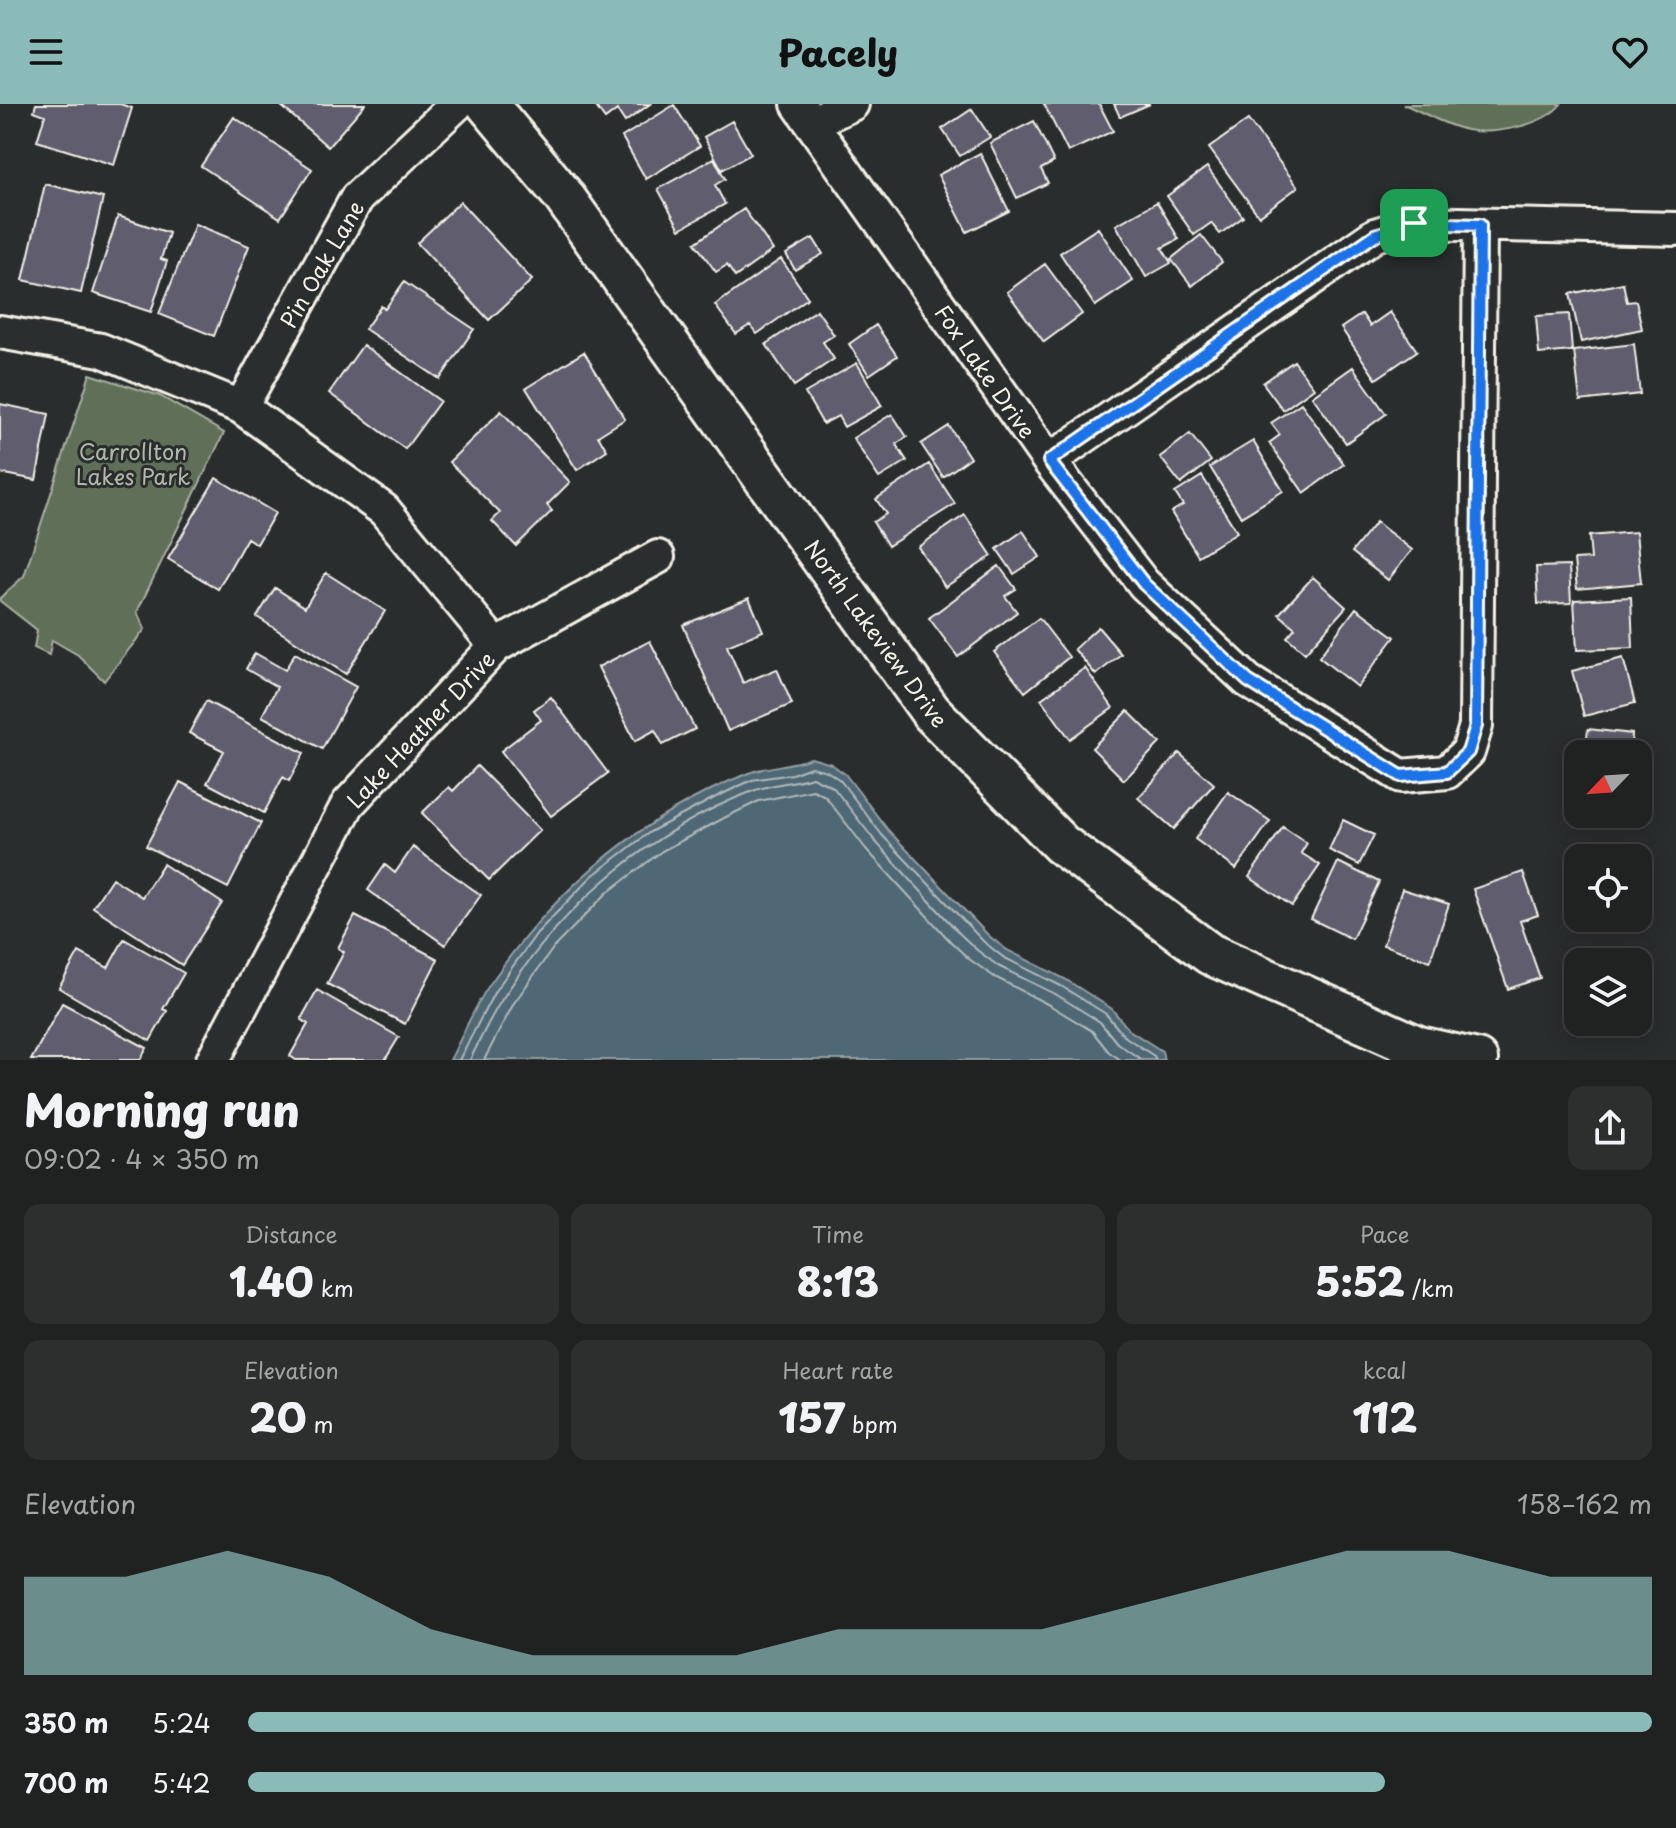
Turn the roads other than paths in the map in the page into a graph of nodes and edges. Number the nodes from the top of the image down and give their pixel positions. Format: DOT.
graph roads {
  1 [pos="457,104"];
  2 [pos="487,104"];
  3 [pos="852,104"];
  4 [pos="804,114"];
  5 [pos="1480,225"];
  6 [pos="1676,229"];
  7 [pos="0,332"];
  8 [pos="241,407"];
  9 [pos="1049,461"];
  10 [pos="658,557"];
  11 [pos="496,646"];
  12 [pos="1417,1054"];
  13 [pos="213,1060"];
  14 [pos="1477,1060"];
  1 -- 8 [label="street, Pin Oak Lane"];
  2 -- 12 [label="street, North Lakeview Drive"];
  3 -- 4 [label="street"];
  4 -- 9 [label="street, Fox Lake Drive"];
  5 -- 6 [label="street"];
  5 -- 9 [label="street"];
  5 -- 9 [label="street, Fox Lake Drive"];
  7 -- 8 [label="street"];
  8 -- 11 [label="street"];
  10 -- 11 [label="street, Lake Heather Drive"];
  11 -- 13 [label="street, Lake Heather Drive"];
  12 -- 14 [label="street, North Lakeview Drive"];
}
